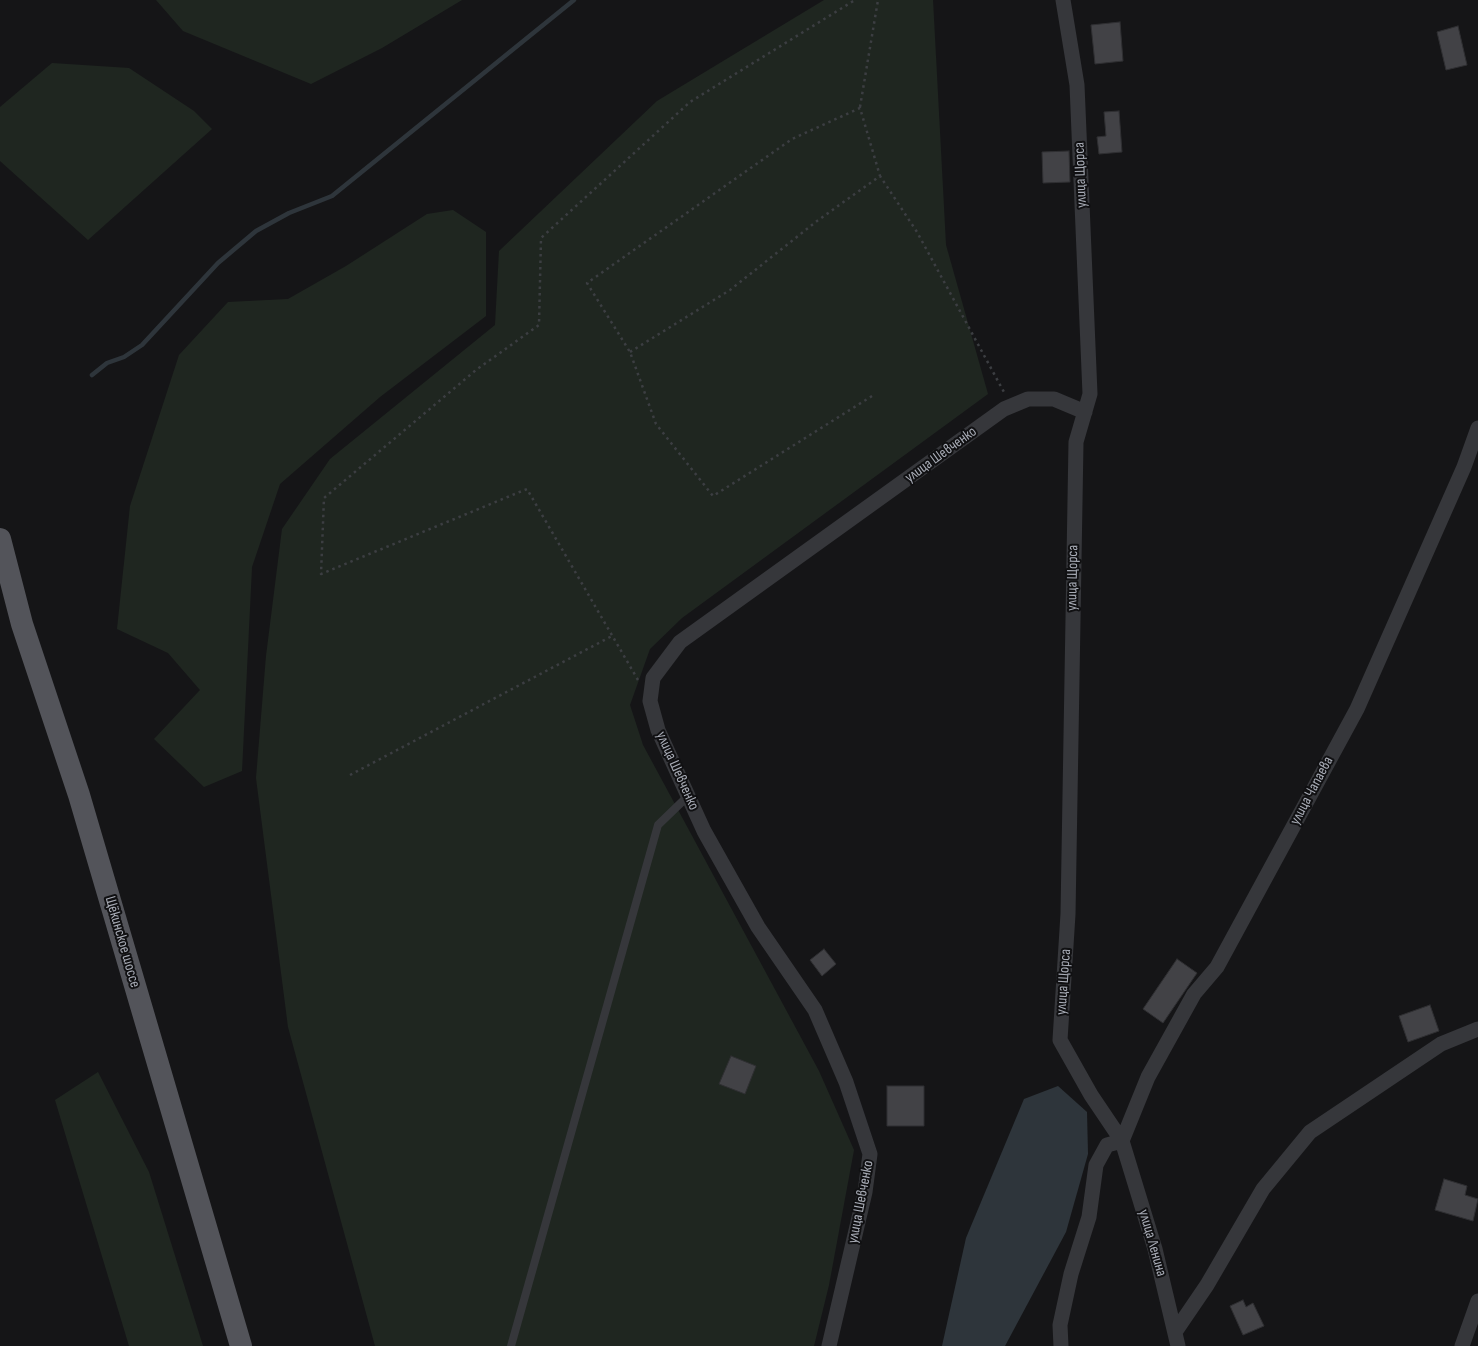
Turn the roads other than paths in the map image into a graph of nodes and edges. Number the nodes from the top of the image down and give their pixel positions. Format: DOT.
graph roads {
  1 [pos="1063,0"];
  2 [pos="1085,412"];
  3 [pos="1478,428"];
  4 [pos="0,539"];
  5 [pos="688,796"];
  6 [pos="1478,1029"];
  7 [pos="1122,1141"];
  8 [pos="1478,1301"];
  9 [pos="1176,1339"];
  10 [pos="241,1346"];
  11 [pos="511,1346"];
  12 [pos="829,1346"];
  13 [pos="1061,1346"];
  14 [pos="1462,1346"];
  1 -- 2 [label="street, улица Щорса"];
  2 -- 5 [label="street, улица Шевченко"];
  2 -- 7 [label="street, улица Щорса"];
  3 -- 7 [label="street, улица Чапаева"];
  4 -- 10 [label="main road, Щёкинское шоссе"];
  5 -- 11 [label="lane"];
  5 -- 12 [label="street, улица Шевченко"];
  6 -- 9 [label="street"];
  7 -- 9 [label="street, улица Ленина"];
  7 -- 13 [label="street"];
  8 -- 14 [label="street"];
}
